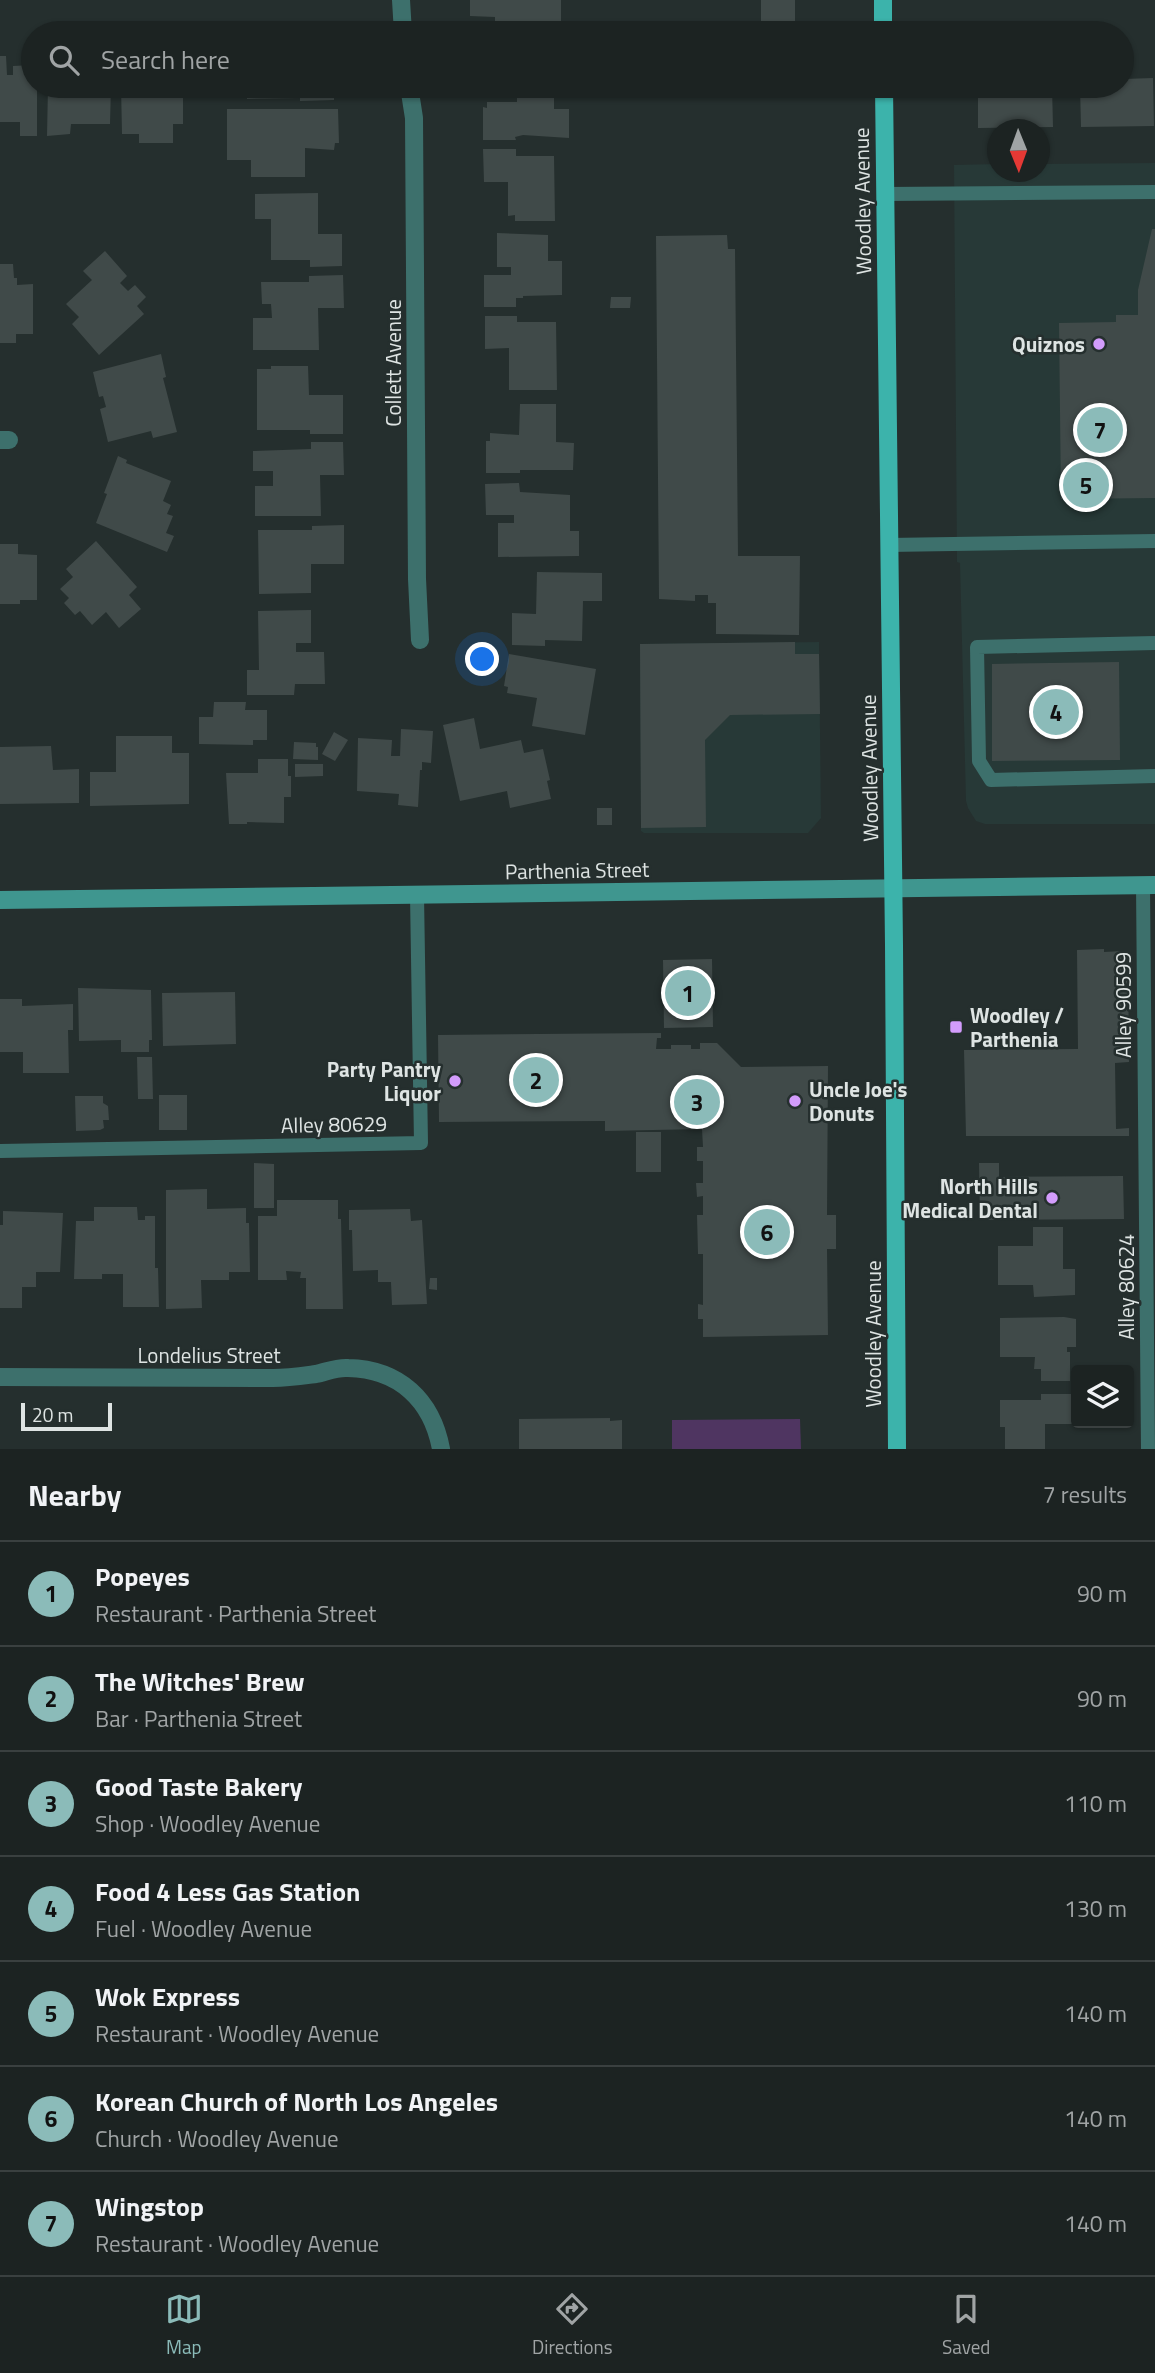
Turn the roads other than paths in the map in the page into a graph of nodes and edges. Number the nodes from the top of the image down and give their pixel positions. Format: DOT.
graph roads {
  1 [pos="401,0"];
  2 [pos="883,0"];
  3 [pos="402,21"];
  4 [pos="883,21"];
  5 [pos="411,98"];
  6 [pos="884,98"];
  7 [pos="1155,192"];
  8 [pos="885,194"];
  9 [pos="1155,541"];
  10 [pos="888,545"];
  11 [pos="420,640"];
  12 [pos="1155,643"];
  13 [pos="1155,776"];
  14 [pos="1149,885"];
  15 [pos="894,889"];
  16 [pos="417,895"];
  17 [pos="0,900"];
  18 [pos="1150,1125"];
  19 [pos="0,1151"];
  20 [pos="0,1377"];
  21 [pos="441,1449"];
  22 [pos="897,1449"];
  23 [pos="1148,1449"];
  1 -- 3 [label="street"];
  2 -- 4 [label="main road"];
  5 -- 11 [label="street, Collett Avenue"];
  6 -- 8 [label="main road, Woodley Avenue"];
  7 -- 8 [label="lane"];
  8 -- 10 [label="main road, Woodley Avenue"];
  9 -- 10 [label="lane"];
  10 -- 15 [label="main road, Woodley Avenue"];
  12 -- 13 [label="lane"];
  14 -- 15 [label="main road, Parthenia Street"];
  14 -- 18 [label="lane, Alley 90599"];
  15 -- 16 [label="main road, Parthenia Street"];
  15 -- 22 [label="main road, Woodley Avenue"];
  16 -- 17 [label="main road, Parthenia Street"];
  16 -- 19 [label="lane, Alley 80629"];
  18 -- 23 [label="lane, Alley 80624"];
  20 -- 21 [label="street, Londelius Street"];
}
